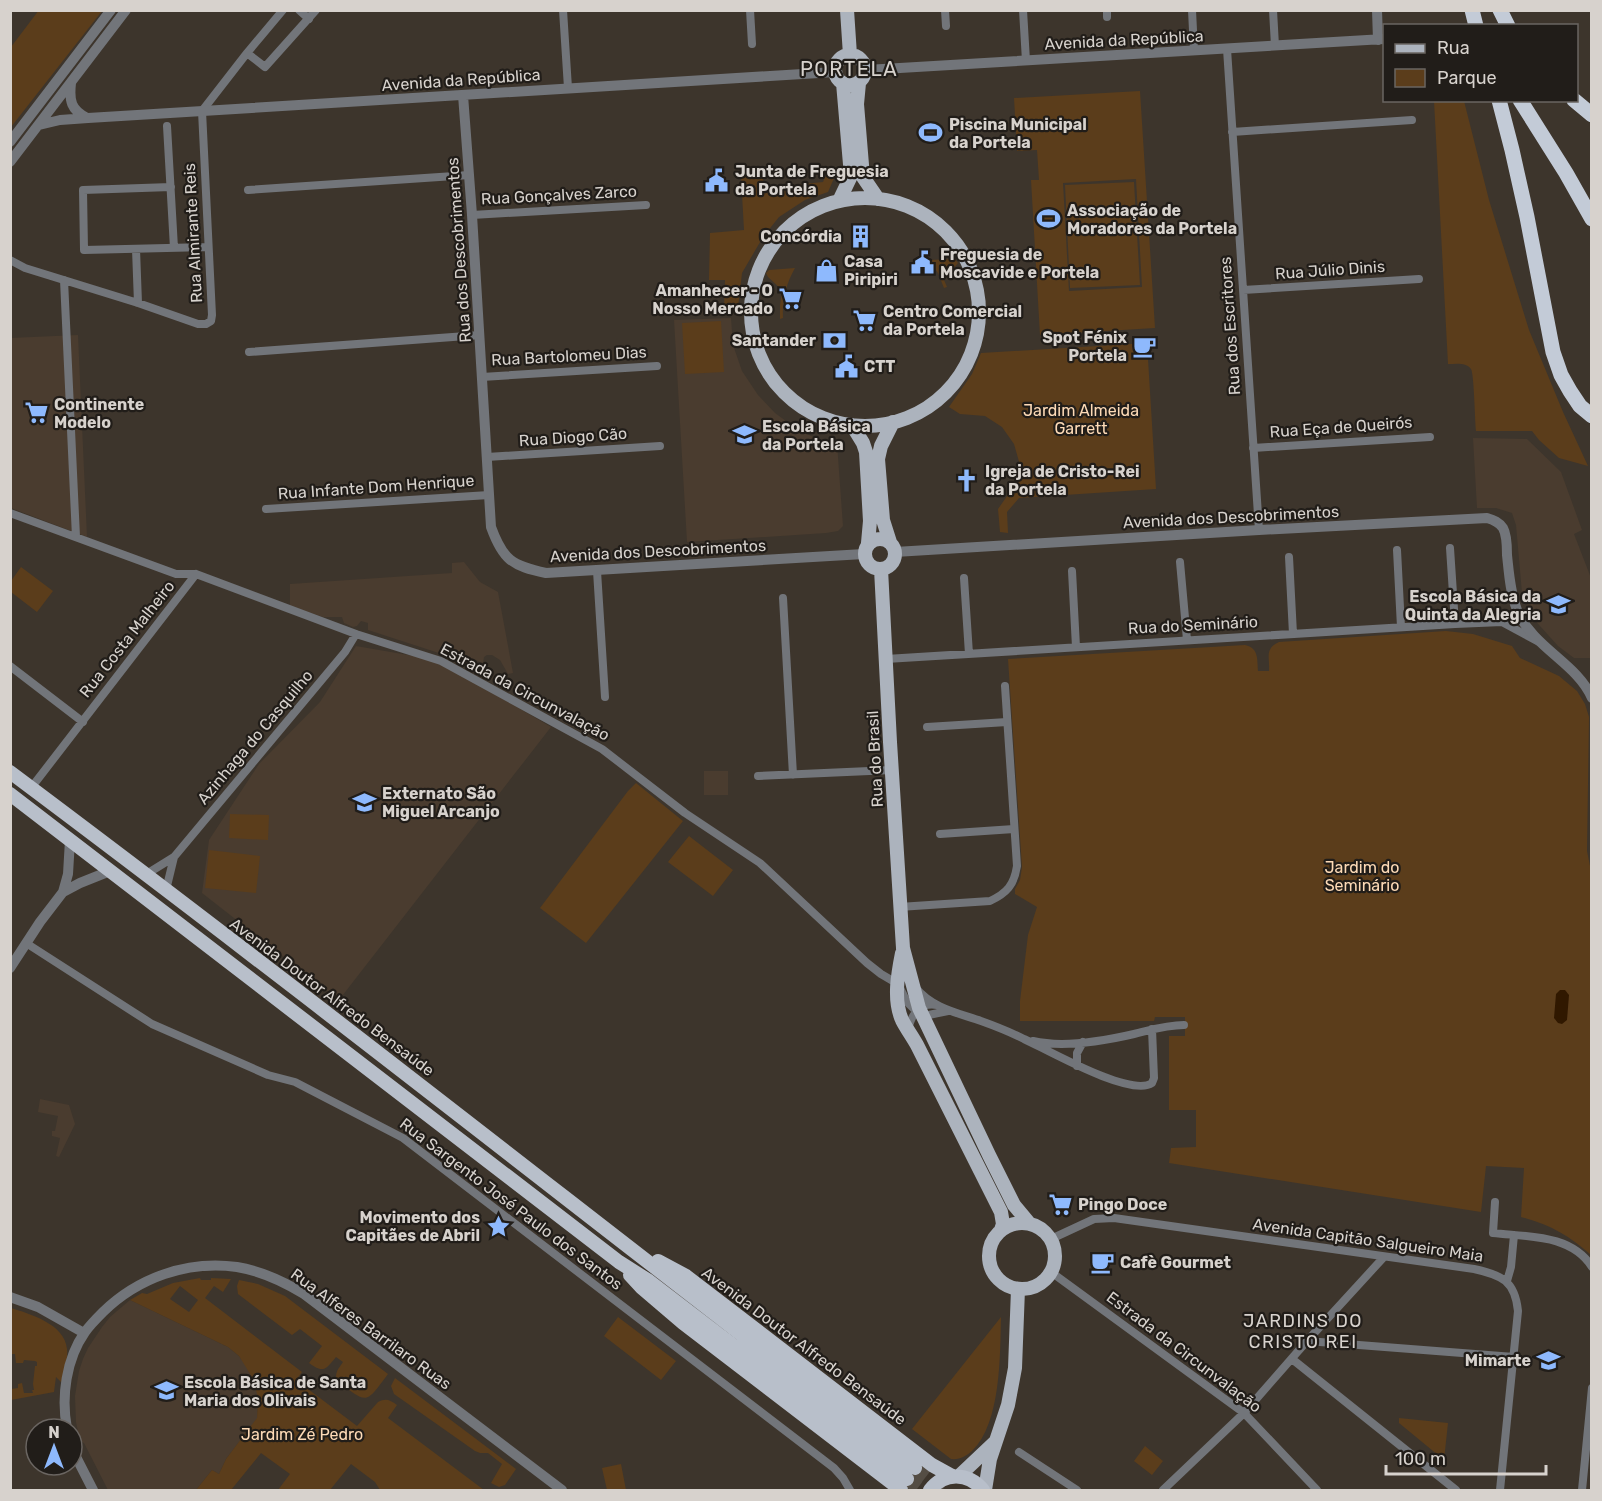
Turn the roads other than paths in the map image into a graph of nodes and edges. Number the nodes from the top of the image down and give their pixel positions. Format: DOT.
graph roads {
  1 [pos="111,10"];
  2 [pos="126,10"];
  3 [pos="283,10"];
  4 [pos="299,10"];
  5 [pos="316,10"];
  6 [pos="563,10"];
  7 [pos="750,10"];
  8 [pos="847,10"];
  9 [pos="945,10"];
  10 [pos="1023,10"];
  11 [pos="1192,10"];
  12 [pos="1273,10"];
  13 [pos="1377,10"];
  14 [pos="1500,10"];
  15 [pos="309,19"];
  16 [pos="1507,24"];
  17 [pos="946,26"];
  18 [pos="1382,40"];
  19 [pos="752,45"];
  20 [pos="1275,46"];
  21 [pos="1227,49"];
  22 [pos="1194,51"];
  23 [pos="247,53"];
  24 [pos="850,55"];
  25 [pos="1026,61"];
  26 [pos="862,76"];
  27 [pos="839,78"];
  28 [pos="70,83"];
  29 [pos="568,88"];
  30 [pos="463,95"];
  31 [pos="1500,102"];
  32 [pos="1521,102"];
  33 [pos="1576,102"];
  34 [pos="202,111"];
  35 [pos="1591,114"];
  36 [pos="88,118"];
  37 [pos="1412,120"];
  38 [pos="39,125"];
  39 [pos="168,126"];
  40 [pos="1232,132"];
  41 [pos="10,142"];
  42 [pos="10,162"];
  43 [pos="469,175"];
  44 [pos="171,187"];
  45 [pos="249,190"];
  46 [pos="878,199"];
  47 [pos="839,201"];
  48 [pos="646,205"];
  49 [pos="472,215"];
  50 [pos="1592,219"];
  51 [pos="208,247"];
  52 [pos="174,248"];
  53 [pos="136,249"];
  54 [pos="10,260"];
  55 [pos="1419,279"];
  56 [pos="64,280"];
  57 [pos="1243,290"];
  58 [pos="138,303"];
  59 [pos="480,335"];
  60 [pos="249,352"];
  61 [pos="657,366"];
  62 [pos="482,376"];
  63 [pos="484,404"];
  64 [pos="1592,416"];
  65 [pos="893,423"];
  66 [pos="852,425"];
  67 [pos="1430,437"];
  68 [pos="660,446"];
  69 [pos="1253,448"];
  70 [pos="487,457"];
  71 [pos="489,495"];
  72 [pos="266,509"];
  73 [pos="10,513"];
  74 [pos="1258,530"];
  75 [pos="76,537"];
  76 [pos="892,547"];
  77 [pos="1450,548"];
  78 [pos="866,549"];
  79 [pos="1397,550"];
  80 [pos="1289,557"];
  81 [pos="1180,562"];
  82 [pos="881,569"];
  83 [pos="597,571"];
  84 [pos="1071,571"];
  85 [pos="196,574"];
  86 [pos="964,578"];
  87 [pos="783,598"];
  88 [pos="1517,610"];
  89 [pos="1502,622"];
  90 [pos="1455,624"];
  91 [pos="1401,627"];
  92 [pos="356,634"];
  93 [pos="1293,634"];
  94 [pos="1186,640"];
  95 [pos="1541,644"];
  96 [pos="1076,647"];
  97 [pos="969,654"];
  98 [pos="886,659"];
  99 [pos="10,666"];
  100 [pos="1005,686"];
  101 [pos="605,697"];
  102 [pos="1592,698"];
  103 [pos="82,722"];
  104 [pos="1007,722"];
  105 [pos="927,727"];
  106 [pos="892,770"];
  107 [pos="10,772"];
  108 [pos="793,775"];
  109 [pos="758,776"];
  110 [pos="31,788"];
  111 [pos="10,794"];
  112 [pos="1014,829"];
  113 [pos="940,834"];
  114 [pos="70,840"];
  115 [pos="174,857"];
  116 [pos="110,871"];
  117 [pos="145,875"];
  118 [pos="166,890"];
  119 [pos="63,892"];
  120 [pos="899,907"];
  121 [pos="26,943"];
  122 [pos="10,968"];
  123 [pos="905,983"];
  124 [pos="937,1005"];
  125 [pos="948,1011"];
  126 [pos="920,1012"];
  127 [pos="1184,1025"];
  128 [pos="908,1029"];
  129 [pos="1152,1029"];
  130 [pos="1024,1039"];
  131 [pos="1083,1042"];
  132 [pos="1077,1066"];
  133 [pos="1495,1202"];
  134 [pos="1029,1223"];
  135 [pos="1001,1230"];
  136 [pos="1514,1235"];
  137 [pos="1051,1239"];
  138 [pos="632,1248"];
  139 [pos="1383,1258"];
  140 [pos="1592,1267"];
  141 [pos="1051,1272"];
  142 [pos="1507,1281"];
  143 [pos="1018,1289"];
  144 [pos="10,1297"];
  145 [pos="84,1333"];
  146 [pos="1307,1341"];
  147 [pos="1514,1357"];
  148 [pos="1292,1359"];
  149 [pos="1592,1388"];
  150 [pos="1244,1413"];
  151 [pos="66,1417"];
  152 [pos="995,1443"];
  153 [pos="1019,1452"];
  154 [pos="84,1473"];
  155 [pos="956,1476"];
  156 [pos="908,1479"];
  157 [pos="93,1491"];
  158 [pos="562,1491"];
  159 [pos="850,1491"];
  160 [pos="930,1491"];
  161 [pos="984,1491"];
  162 [pos="1077,1491"];
  163 [pos="1163,1491"];
  164 [pos="1317,1491"];
  165 [pos="1456,1491"];
  166 [pos="1500,1491"];
  167 [pos="1582,1491"];
  1 -- 41 [label="street"];
  2 -- 28 [label="street"];
  3 -- 23 [label="street"];
  4 -- 15 [label="street"];
  5 -- 15 [label="street"];
  6 -- 29 [label="street"];
  7 -- 19 [label="street"];
  8 -- 24 [label="main road"];
  9 -- 17 [label="street"];
  10 -- 25 [label="street"];
  11 -- 22 [label="street"];
  12 -- 20 [label="street"];
  13 -- 18 [label="street"];
  14 -- 16 [label="highway"];
  15 -- 23 [label="street"];
  18 -- 20 [label="street, Avenida da República"];
  20 -- 21 [label="street, Avenida da República"];
  21 -- 22 [label="street, Avenida da República"];
  21 -- 40 [label="street, Rua dos Escritores"];
  22 -- 25 [label="street, Avenida da República"];
  23 -- 34 [label="street"];
  24 -- 26 [label="main road"];
  24 -- 27 [label="main road"];
  25 -- 26 [label="street, Avenida da República"];
  26 -- 27 [label="main road"];
  26 -- 46 [label="main road"];
  27 -- 29 [label="street, Avenida da República"];
  27 -- 47 [label="main road"];
  28 -- 36 [label="street"];
  28 -- 38 [label="street"];
  29 -- 30 [label="street, Avenida da República"];
  30 -- 34 [label="street, Avenida da República"];
  30 -- 43 [label="street, Rua dos Descobrimentos"];
  31 -- 64 [label="highway"];
  32 -- 50 [label="highway"];
  33 -- 35 [label="highway"];
  34 -- 36 [label="street, Avenida da República"];
  34 -- 51 [label="street, Rua Almirante Reis"];
  36 -- 38 [label="street, Avenida da República"];
  37 -- 40 [label="street"];
  38 -- 42 [label="street"];
  39 -- 44 [label="street"];
  40 -- 57 [label="street, Rua dos Escritores"];
  43 -- 45 [label="street"];
  43 -- 49 [label="street, Rua dos Descobrimentos"];
  44 -- 52 [label="street"];
  44 -- 53 [label="street"];
  46 -- 47 [label="main road"];
  46 -- 65 [label="main road"];
  47 -- 66 [label="main road"];
  48 -- 49 [label="street, Rua Gonçalves Zarco"];
  49 -- 59 [label="street, Rua dos Descobrimentos"];
  51 -- 52 [label="street"];
  51 -- 58 [label="street, Rua Almirante Reis"];
  52 -- 53 [label="street"];
  53 -- 58 [label="street"];
  54 -- 56 [label="street, Rua Almirante Reis"];
  55 -- 57 [label="street, Rua Júlio Dinis"];
  56 -- 58 [label="street, Rua Almirante Reis"];
  56 -- 75 [label="street"];
  57 -- 69 [label="street, Rua dos Escritores"];
  59 -- 60 [label="street"];
  59 -- 62 [label="street, Rua dos Descobrimentos"];
  61 -- 62 [label="street, Rua Bartolomeu Dias"];
  62 -- 63 [label="street, Rua dos Descobrimentos"];
  63 -- 70 [label="street, Avenida dos Descobrimentos"];
  65 -- 66 [label="main road"];
  65 -- 76 [label="main road"];
  66 -- 78 [label="main road"];
  67 -- 69 [label="street, Rua Eça de Queirós"];
  68 -- 70 [label="street, Rua Diogo Cão"];
  69 -- 74 [label="street, Rua dos Escritores"];
  70 -- 71 [label="street, Avenida dos Descobrimentos"];
  71 -- 72 [label="street, Rua Infante Dom Henrique"];
  71 -- 83 [label="street, Avenida dos Descobrimentos"];
  73 -- 75 [label="street, Estrada da Circunvalação"];
  74 -- 76 [label="street, Avenida dos Descobrimentos"];
  74 -- 88 [label="street, Avenida dos Descobrimentos"];
  75 -- 85 [label="street, Estrada da Circunvalação"];
  76 -- 78 [label="main road"];
  76 -- 82 [label="main road"];
  77 -- 90 [label="street"];
  78 -- 82 [label="main road"];
  78 -- 83 [label="street, Avenida dos Descobrimentos"];
  79 -- 91 [label="street"];
  80 -- 93 [label="street"];
  81 -- 94 [label="street"];
  82 -- 98 [label="main road, Rua do Brasil"];
  83 -- 101 [label="street"];
  84 -- 96 [label="street"];
  85 -- 92 [label="street, Estrada da Circunvalação"];
  85 -- 103 [label="street, Rua Costa Malheiro"];
  86 -- 97 [label="street"];
  87 -- 108 [label="street"];
  88 -- 89 [label="street"];
  88 -- 95 [label="street"];
  89 -- 90 [label="street, Rua do Seminário"];
  89 -- 95 [label="street"];
  90 -- 91 [label="street, Rua do Seminário"];
  91 -- 93 [label="street, Rua do Seminário"];
  92 -- 115 [label="street, Azinhaga do Casquilho"];
  92 -- 123 [label="street, Estrada da Circunvalação"];
  93 -- 94 [label="street, Rua do Seminário"];
  94 -- 96 [label="street, Rua do Seminário"];
  95 -- 102 [label="street"];
  96 -- 97 [label="street, Rua do Seminário"];
  97 -- 98 [label="street, Rua do Seminário"];
  98 -- 106 [label="main road, Rua do Brasil"];
  99 -- 103 [label="street, Rua Costa Malheiro"];
  100 -- 104 [label="street"];
  103 -- 110 [label="street, Rua Costa Malheiro"];
  104 -- 105 [label="street"];
  104 -- 112 [label="street"];
  106 -- 108 [label="street"];
  106 -- 120 [label="main road, Rua do Brasil"];
  107 -- 110 [label="highway, Avenida Doutor Alfredo Bensaúde"];
  108 -- 109 [label="street"];
  110 -- 117 [label="highway, Avenida Doutor Alfredo Bensaúde"];
  111 -- 114 [label="highway, Avenida Doutor Alfredo Bensaúde"];
  112 -- 113 [label="street"];
  112 -- 120 [label="street"];
  114 -- 116 [label="highway, Avenida Doutor Alfredo Bensaúde"];
  114 -- 119 [label="street"];
  115 -- 117 [label="street, Azinhaga do Casquilho"];
  115 -- 118 [label="street, Azinhaga do Casquilho"];
  116 -- 119 [label="street"];
  116 -- 156 [label="highway, Avenida Doutor Alfredo Bensaúde"];
  117 -- 118 [label="highway, Avenida Doutor Alfredo Bensaúde"];
  118 -- 138 [label="highway, Avenida Doutor Alfredo Bensaúde"];
  119 -- 121 [label="street"];
  120 -- 123 [label="main road, Rua do Brasil"];
  121 -- 122 [label="street"];
  121 -- 159 [label="street, Rua Sargento José Paulo dos Santos"];
  123 -- 124 [label="street, Estrada da Circunvalação"];
  123 -- 126 [label="main road, Rua do Brasil"];
  123 -- 128 [label="main road, Rua do Brasil"];
  124 -- 125 [label="street, Estrada da Circunvalação"];
  124 -- 126 [label="street"];
  125 -- 126 [label="street"];
  125 -- 130 [label="street, Estrada da Circunvalação"];
  126 -- 128 [label="street"];
  126 -- 134 [label="main road, Rua do Brasil"];
  127 -- 129 [label="street"];
  128 -- 135 [label="main road, Rua do Brasil"];
  129 -- 131 [label="street"];
  129 -- 132 [label="street"];
  130 -- 131 [label="street"];
  130 -- 132 [label="street"];
  131 -- 132 [label="street"];
  133 -- 136 [label="street"];
  134 -- 135 [label="main road"];
  134 -- 137 [label="main road"];
  135 -- 143 [label="main road"];
  136 -- 140 [label="street"];
  136 -- 142 [label="street"];
  137 -- 139 [label="street, Avenida Capitão Salgueiro Maia"];
  137 -- 141 [label="main road"];
  138 -- 155 [label="highway, Avenida Doutor Alfredo Bensaúde"];
  138 -- 156 [label="highway, Avenida Doutor Alfredo Bensaúde"];
  139 -- 142 [label="street, Avenida Capitão Salgueiro Maia"];
  139 -- 146 [label="street"];
  141 -- 143 [label="main road"];
  141 -- 150 [label="street, Estrada da Circunvalação"];
  142 -- 147 [label="street"];
  143 -- 152 [label="main road"];
  144 -- 145 [label="street"];
  145 -- 151 [label="street"];
  145 -- 158 [label="street, Rua Alferes Barrilaro Ruas"];
  146 -- 147 [label="street"];
  146 -- 148 [label="street"];
  147 -- 166 [label="street"];
  148 -- 150 [label="street"];
  148 -- 165 [label="street"];
  149 -- 167 [label="street"];
  150 -- 163 [label="street"];
  150 -- 164 [label="street, Estrada da Circunvalação"];
  152 -- 155 [label="main road"];
  152 -- 161 [label="main road"];
  153 -- 162 [label="street"];
  154 -- 157 [label="street"];
  155 -- 160 [label="highway"];
  155 -- 161 [label="highway, Avenida Doutor Alfredo Bensaúde"];
}
